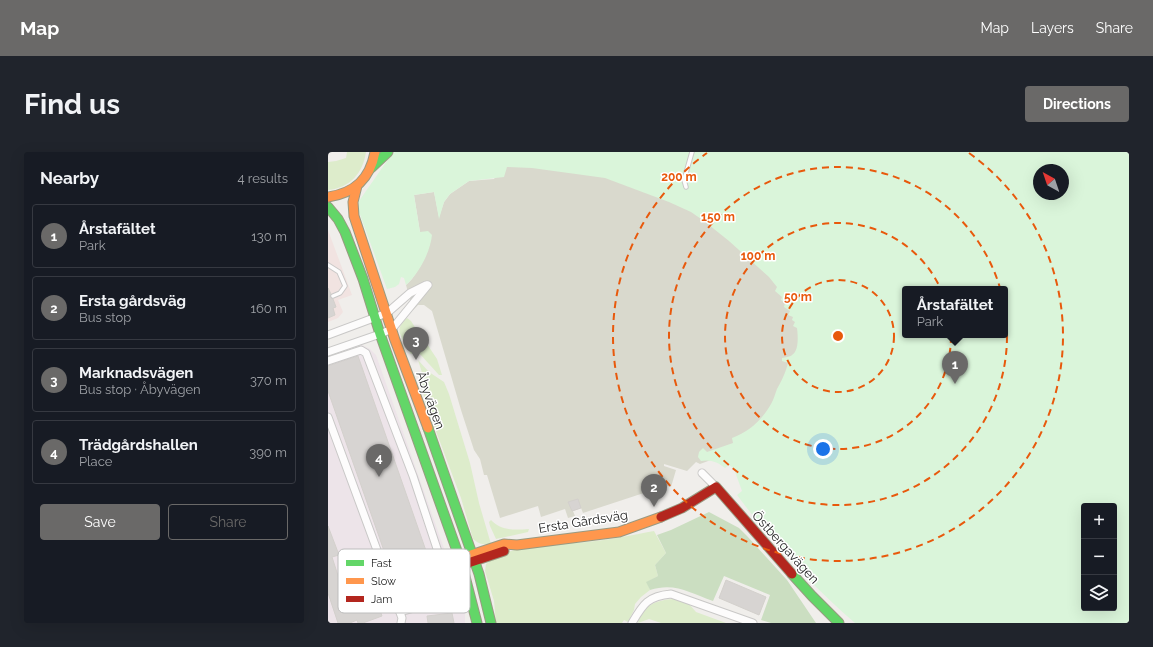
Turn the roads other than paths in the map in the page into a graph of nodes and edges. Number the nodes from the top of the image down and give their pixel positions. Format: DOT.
graph roads {
  1 [pos="375,152"];
  2 [pos="388,152"];
  3 [pos="692,152"];
  4 [pos="371,168"];
  5 [pos="358,186"];
  6 [pos="686,187"];
  7 [pos="328,197"];
  8 [pos="328,207"];
  9 [pos="328,265"];
  10 [pos="333,296"];
  11 [pos="387,313"];
  12 [pos="376,318"];
  13 [pos="392,329"];
  14 [pos="380,334"];
  15 [pos="328,335"];
  16 [pos="328,352"];
  17 [pos="328,361"];
  18 [pos="328,416"];
  19 [pos="702,473"];
  20 [pos="716,487"];
  21 [pos="377,549"];
  22 [pos="437,549"];
  23 [pos="455,549"];
  24 [pos="473,557"];
  25 [pos="470,558"];
  26 [pos="470,595"];
  27 [pos="400,613"];
  28 [pos="402,623"];
  29 [pos="477,623"];
  30 [pos="491,623"];
  31 [pos="632,623"];
  32 [pos="754,623"];
  33 [pos="839,623"];
  1 -- 4 [label="main road"];
  2 -- 4 [label="main road"];
  3 -- 6 [label="lane"];
  4 -- 5 [label="main road"];
  5 -- 7 [label="main road"];
  5 -- 11 [label="main road, Åbyvägen"];
  8 -- 12 [label="main road, Åbyvägen"];
  9 -- 10 [label="lane"];
  11 -- 12 [label="street"];
  11 -- 13 [label="main road, Åbyvägen"];
  11 -- 13 [label="street"];
  12 -- 14 [label="main road, Åbyvägen"];
  12 -- 15 [label="street"];
  13 -- 14 [label="street"];
  13 -- 24 [label="main road, Åbyvägen"];
  14 -- 16 [label="street"];
  14 -- 23 [label="main road, Åbyvägen"];
  17 -- 22 [label="street"];
  18 -- 21 [label="street"];
  19 -- 20 [label="street"];
  20 -- 24 [label="main road, Ersta Gårdsväg"];
  20 -- 33 [label="main road, Östbergavägen"];
  24 -- 25 [label="main road, Ersta Gårdsväg"];
  24 -- 30 [label="main road, Åbyvägen"];
  26 -- 29 [label="main road, Åbyvägen"];
  27 -- 28 [label="street"];
  31 -- 32 [label="street"];
}
